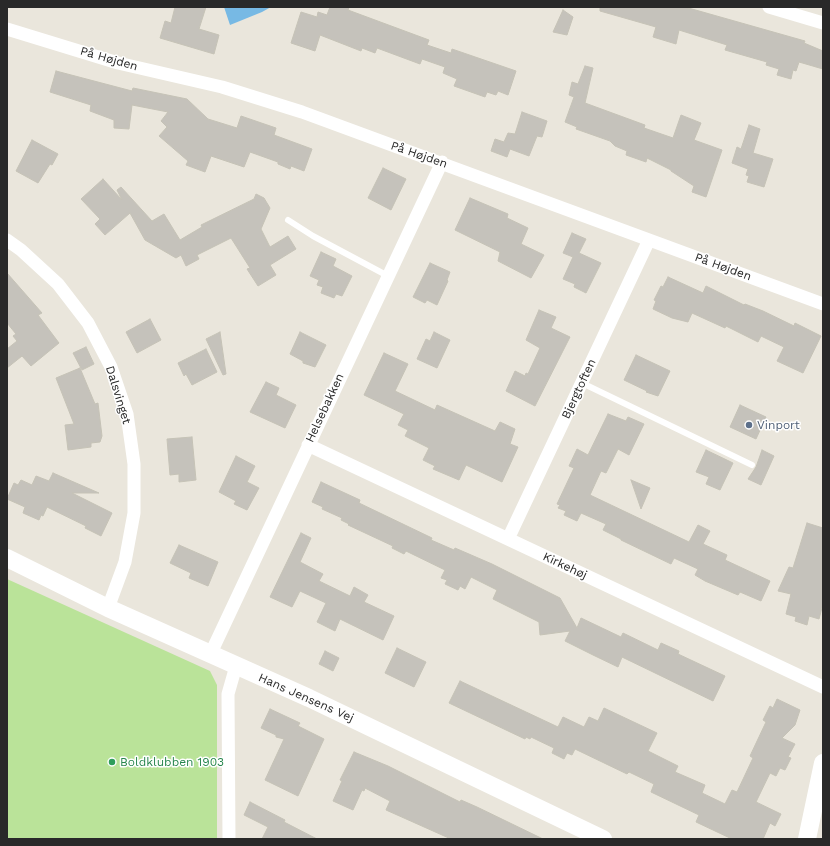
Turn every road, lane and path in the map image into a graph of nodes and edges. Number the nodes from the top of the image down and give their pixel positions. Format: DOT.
graph roads {
  1 [pos="769,7"];
  2 [pos="823,23"];
  3 [pos="7,29"];
  4 [pos="442,162"];
  5 [pos="288,220"];
  6 [pos="7,240"];
  7 [pos="649,240"];
  8 [pos="388,276"];
  9 [pos="823,304"];
  10 [pos="582,383"];
  11 [pos="308,445"];
  12 [pos="752,465"];
  13 [pos="508,539"];
  14 [pos="7,558"];
  15 [pos="108,608"];
  16 [pos="210,655"];
  17 [pos="236,666"];
  18 [pos="823,687"];
  19 [pos="823,763"];
  20 [pos="229,839"];
  21 [pos="603,839"];
  22 [pos="807,839"];
  1 -- 2 [label="street"];
  3 -- 4 [label="street, På Højden"];
  4 -- 7 [label="street, På Højden"];
  4 -- 8 [label="street, Helsebakken"];
  5 -- 8 [label="lane"];
  6 -- 15 [label="street, Dalsvinget"];
  7 -- 9 [label="street, På Højden"];
  7 -- 10 [label="street, Bjergtoften"];
  8 -- 11 [label="street, Helsebakken"];
  10 -- 12 [label="lane"];
  10 -- 13 [label="street, Bjergtoften"];
  11 -- 13 [label="street, Kirkehøj"];
  11 -- 16 [label="street, Helsebakken"];
  13 -- 18 [label="street, Kirkehøj"];
  14 -- 15 [label="street, Hans Jensens Vej"];
  15 -- 16 [label="street, Hans Jensens Vej"];
  16 -- 17 [label="street, Hans Jensens Vej"];
  17 -- 20 [label="street"];
  17 -- 21 [label="street, Hans Jensens Vej"];
  19 -- 22 [label="street"];
}
